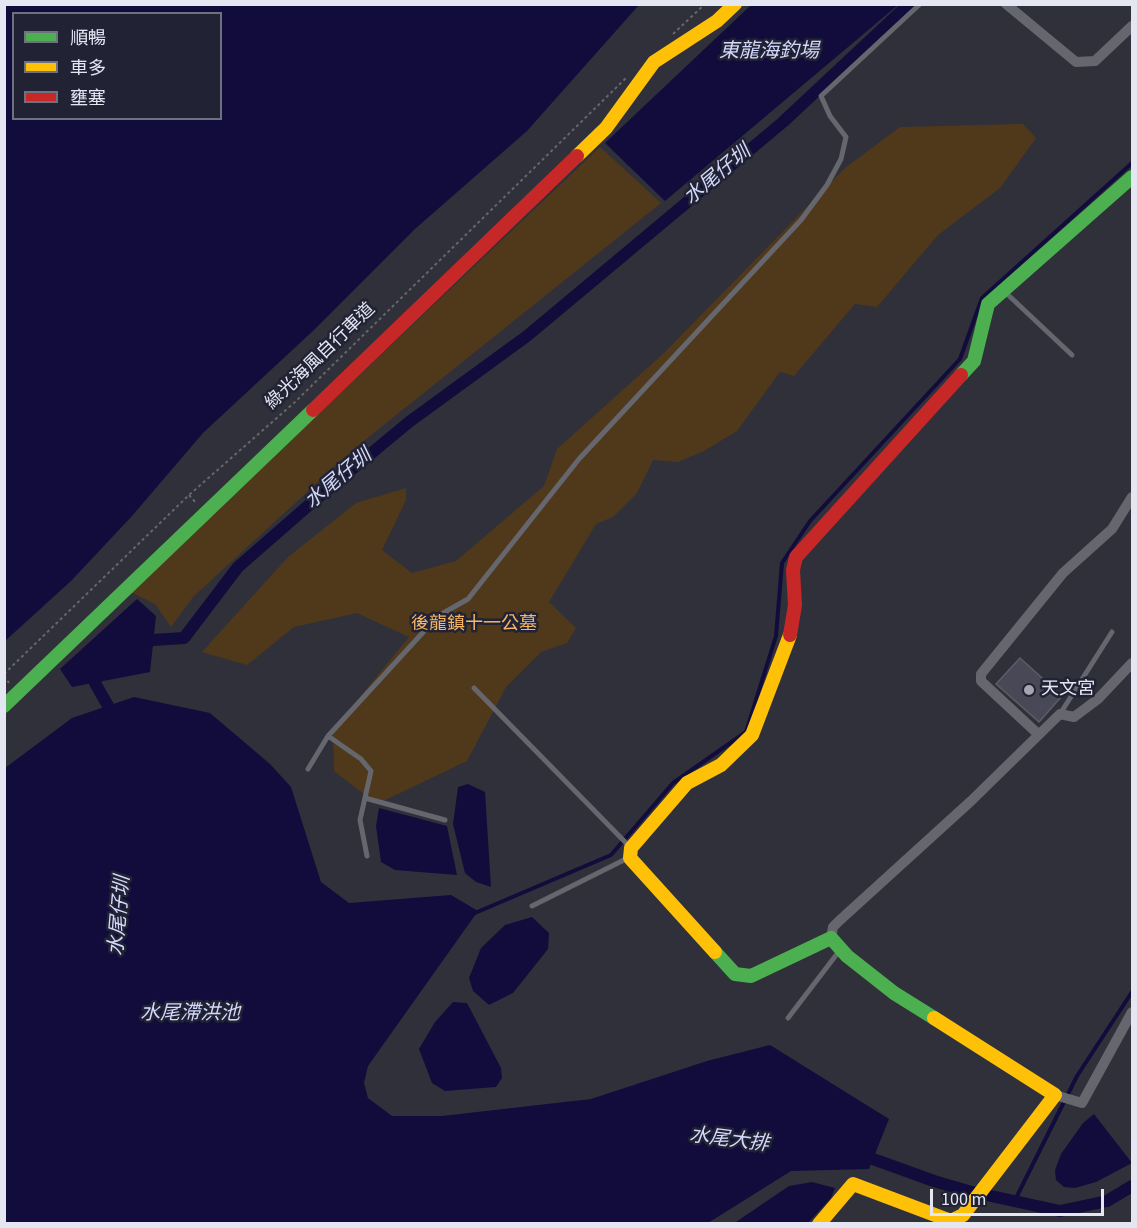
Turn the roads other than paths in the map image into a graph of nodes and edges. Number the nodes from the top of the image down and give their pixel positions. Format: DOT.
graph roads {
  1 [pos="735,4"];
  2 [pos="920,4"];
  3 [pos="1006,4"];
  4 [pos="1132,26"];
  5 [pos="1132,177"];
  6 [pos="1004,291"];
  7 [pos="1072,355"];
  8 [pos="1132,497"];
  9 [pos="1112,632"];
  10 [pos="1132,663"];
  11 [pos="474,688"];
  12 [pos="4,706"];
  13 [pos="1060,714"];
  14 [pos="1038,734"];
  15 [pos="328,736"];
  16 [pos="308,768"];
  17 [pos="365,798"];
  18 [pos="445,820"];
  19 [pos="629,850"];
  20 [pos="367,856"];
  21 [pos="532,906"];
  22 [pos="836,943"];
  23 [pos="1132,1012"];
  24 [pos="788,1018"];
  25 [pos="1063,1097"];
  26 [pos="819,1224"];
  1 -- 12 [label="street"];
  2 -- 15 [label="lane"];
  3 -- 4 [label="street"];
  5 -- 6 [label="street"];
  6 -- 7 [label="lane"];
  6 -- 19 [label="street"];
  8 -- 14 [label="street"];
  9 -- 13 [label="lane"];
  10 -- 13 [label="street"];
  11 -- 19 [label="lane"];
  13 -- 14 [label="street"];
  14 -- 22 [label="street"];
  15 -- 16 [label="lane"];
  15 -- 17 [label="lane"];
  17 -- 18 [label="lane"];
  17 -- 20 [label="lane"];
  19 -- 21 [label="lane"];
  19 -- 22 [label="street"];
  22 -- 24 [label="lane"];
  22 -- 25 [label="street"];
  23 -- 25 [label="street"];
  25 -- 26 [label="street"];
}
